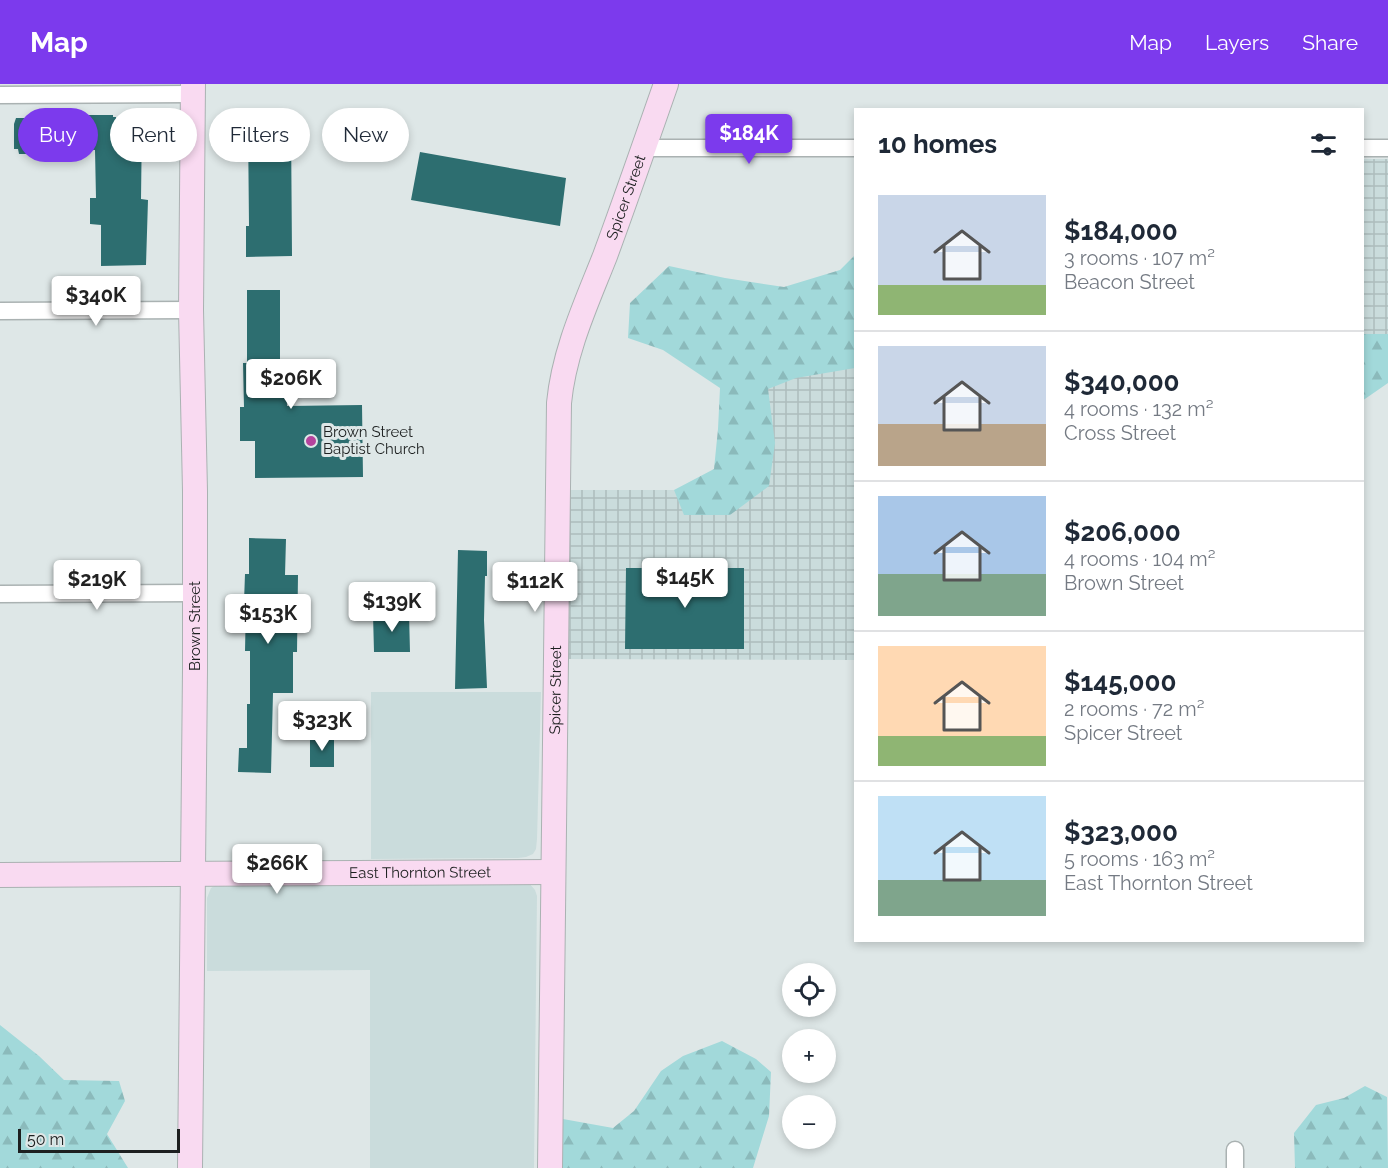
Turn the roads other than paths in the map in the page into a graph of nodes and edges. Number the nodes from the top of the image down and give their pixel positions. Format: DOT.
graph roads {
  1 [pos="666,84"];
  2 [pos="193,89"];
  3 [pos="0,95"];
  4 [pos="644,148"];
  5 [pos="854,148"];
  6 [pos="1364,148"];
  7 [pos="1388,148"];
  8 [pos="191,310"];
  9 [pos="0,311"];
  10 [pos="194,593"];
  11 [pos="0,594"];
  12 [pos="553,872"];
  13 [pos="193,874"];
  14 [pos="0,875"];
  15 [pos="1235,1150"];
  16 [pos="190,1168"];
  17 [pos="550,1168"];
  18 [pos="1235,1168"];
  1 -- 4 [label="main road, Spicer Street"];
  2 -- 3 [label="street"];
  2 -- 8 [label="main road, Brown Street"];
  4 -- 5 [label="street"];
  4 -- 12 [label="main road, Spicer Street"];
  6 -- 7 [label="street"];
  8 -- 9 [label="street"];
  8 -- 10 [label="main road, Brown Street"];
  10 -- 11 [label="street"];
  10 -- 13 [label="main road, Brown Street"];
  12 -- 13 [label="main road, East Thornton Street"];
  12 -- 17 [label="main road, Spicer Street"];
  13 -- 14 [label="main road, East Thornton Street"];
  13 -- 16 [label="main road, Brown Street"];
  15 -- 18 [label="street"];
}
